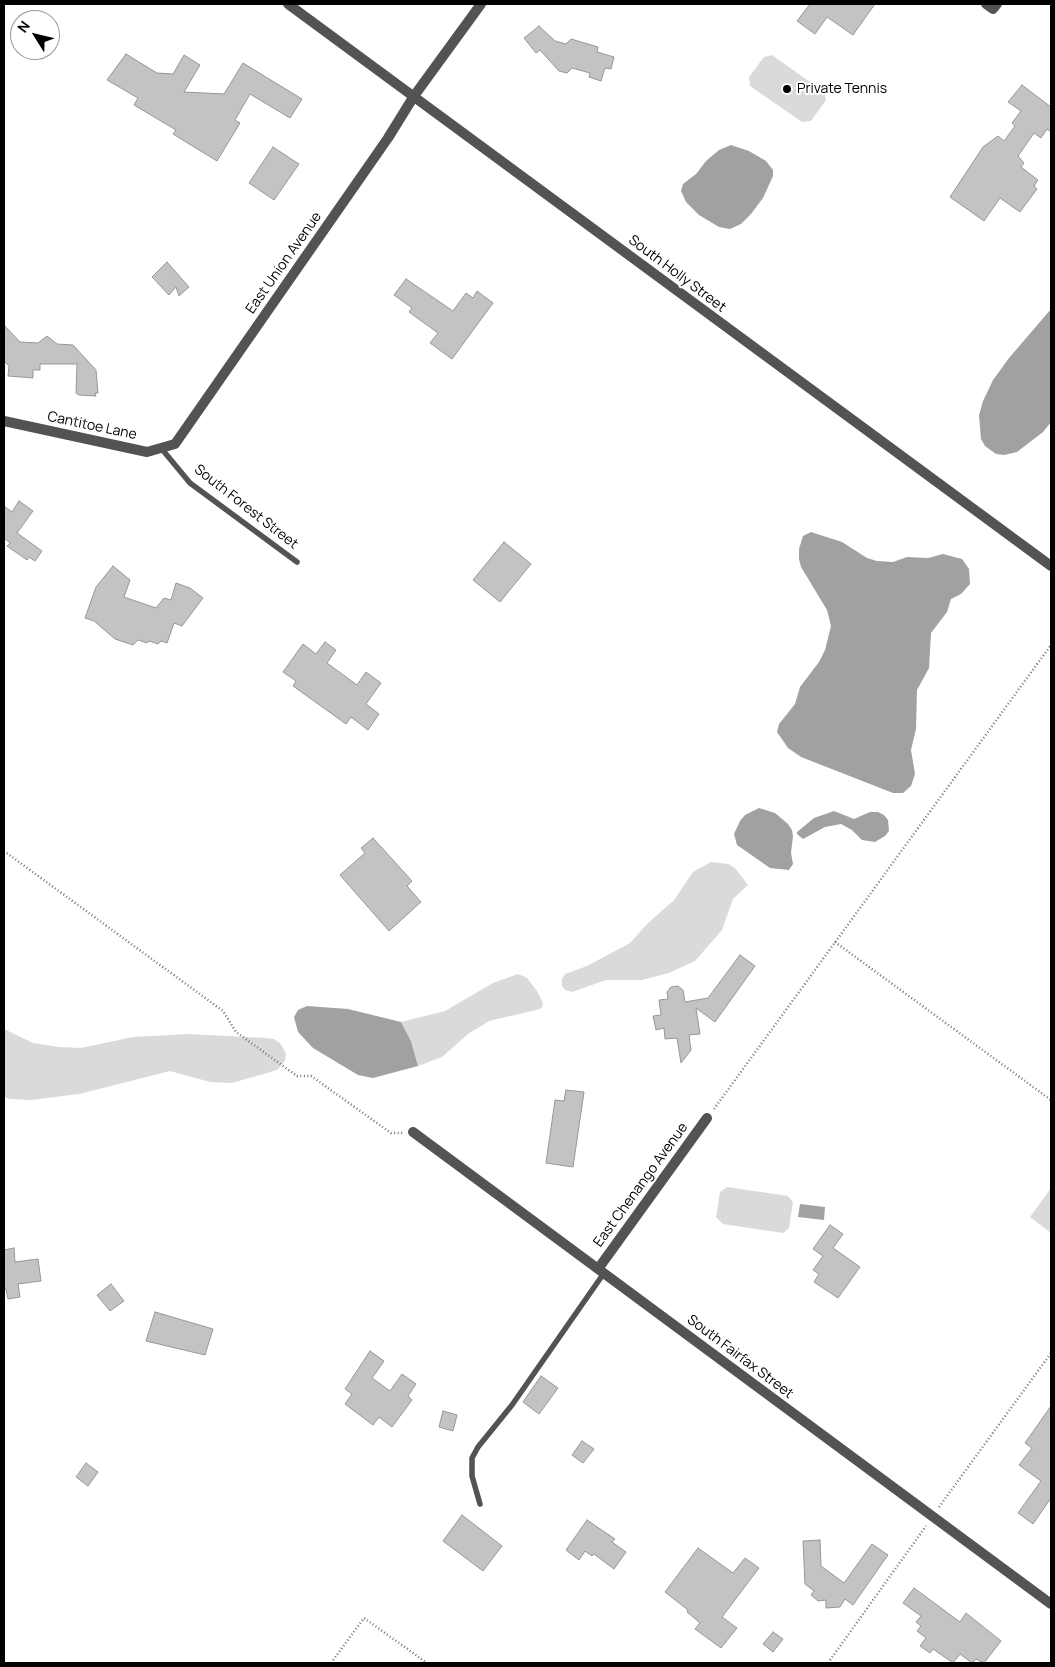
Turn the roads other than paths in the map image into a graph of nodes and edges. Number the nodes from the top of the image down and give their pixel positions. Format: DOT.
graph roads {
  1 [pos="288,4"];
  2 [pos="481,4"];
  3 [pos="986,4"];
  4 [pos="997,4"];
  5 [pos="414,96"];
  6 [pos="4,421"];
  7 [pos="175,444"];
  8 [pos="162,448"];
  9 [pos="297,562"];
  10 [pos="1051,566"];
  11 [pos="707,1118"];
  12 [pos="413,1132"];
  13 [pos="601,1271"];
  14 [pos="480,1504"];
  15 [pos="1051,1604"];
  1 -- 5 [label="street, South Holly Street"];
  2 -- 5 [label="street, East Union Avenue"];
  3 -- 4 [label="street"];
  5 -- 7 [label="street, East Union Avenue"];
  5 -- 10 [label="street, South Holly Street"];
  6 -- 8 [label="street, Cantitoe Lane"];
  7 -- 8 [label="street, Cantitoe Lane"];
  8 -- 9 [label="lane, South Forest Street"];
  11 -- 13 [label="street, East Chenango Avenue"];
  12 -- 13 [label="street, South Fairfax Street"];
  13 -- 14 [label="lane"];
  13 -- 15 [label="street, South Fairfax Street"];
}
